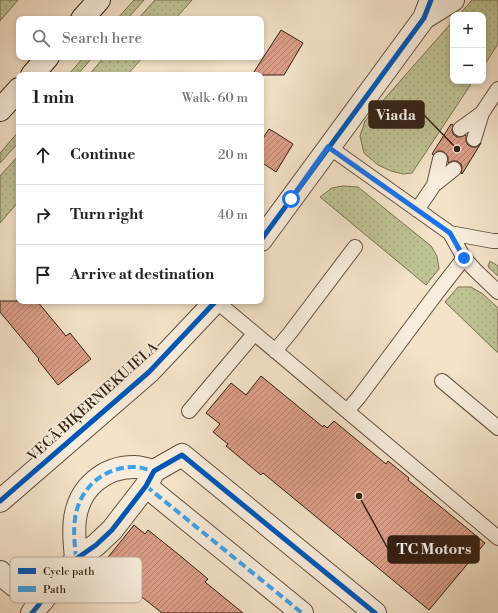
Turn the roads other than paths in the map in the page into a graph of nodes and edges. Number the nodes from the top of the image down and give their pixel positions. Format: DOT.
graph roads {
  1 [pos="99,0"];
  2 [pos="453,0"];
  3 [pos="428,9"];
  4 [pos="85,16"];
  5 [pos="45,60"];
  6 [pos="35,72"];
  7 [pos="498,89"];
  8 [pos="16,92"];
  9 [pos="0,110"];
  10 [pos="482,113"];
  11 [pos="460,129"];
  12 [pos="474,139"];
  13 [pos="328,147"];
  14 [pos="440,159"];
  15 [pos="454,169"];
  16 [pos="434,185"];
  17 [pos="417,210"];
  18 [pos="450,233"];
  19 [pos="264,236"];
  20 [pos="498,241"];
  21 [pos="356,247"];
  22 [pos="464,258"];
  23 [pos="498,292"];
  24 [pos="213,304"];
  25 [pos="219,304"];
  26 [pos="254,334"];
  27 [pos="275,351"];
  28 [pos="442,381"];
  29 [pos="347,411"];
  30 [pos="189,412"];
  31 [pos="498,428"];
  32 [pos="150,479"];
  33 [pos="0,501"];
  34 [pos="498,538"];
  35 [pos="76,557"];
  36 [pos="79,557"];
  37 [pos="0,559"];
  38 [pos="10,564"];
  39 [pos="0,572"];
  40 [pos="10,582"];
  41 [pos="302,613"];
  42 [pos="375,613"];
  1 -- 4 [label="street"];
  2 -- 3 [label="street"];
  3 -- 13 [label="street"];
  5 -- 6 [label="street"];
  7 -- 10 [label="lane"];
  8 -- 9 [label="street"];
  10 -- 11 [label="lane"];
  10 -- 12 [label="lane"];
  13 -- 17 [label="lane"];
  13 -- 19 [label="street"];
  14 -- 16 [label="lane"];
  15 -- 16 [label="lane"];
  16 -- 17 [label="lane"];
  17 -- 18 [label="lane"];
  18 -- 20 [label="lane"];
  18 -- 22 [label="lane"];
  21 -- 27 [label="lane"];
  22 -- 23 [label="lane"];
  22 -- 29 [label="lane"];
  24 -- 33 [label="street, VECĀ BIĶERNIEKU IELA"];
  25 -- 26 [label="lane"];
  26 -- 27 [label="lane"];
  26 -- 30 [label="lane"];
  27 -- 29 [label="lane"];
  28 -- 31 [label="lane"];
  29 -- 34 [label="lane"];
  32 -- 35 [label="street"];
  32 -- 36 [label="street"];
  32 -- 41 [label="street"];
  32 -- 42 [label="street"];
  37 -- 38 [label="street"];
  39 -- 40 [label="street"];
}
